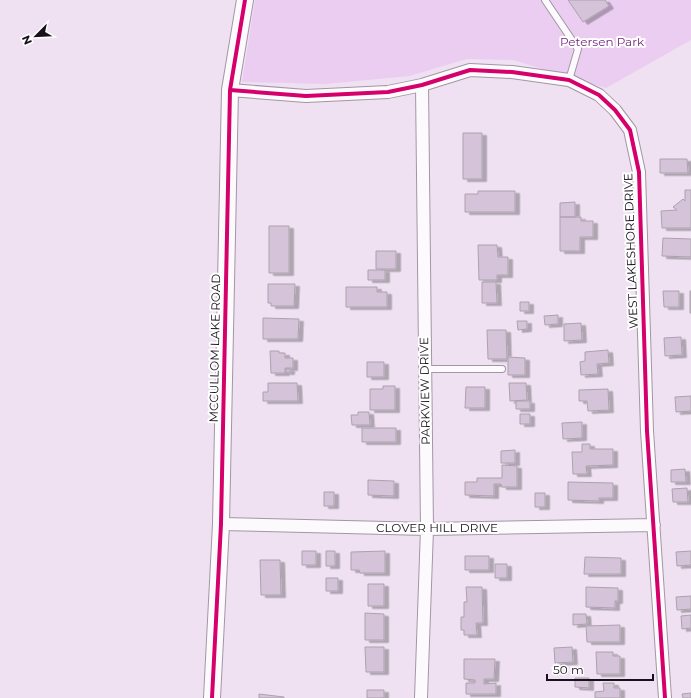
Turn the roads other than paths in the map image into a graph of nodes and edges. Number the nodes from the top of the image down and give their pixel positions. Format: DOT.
graph roads {
  1 [pos="245,0"];
  2 [pos="545,0"];
  3 [pos="569,80"];
  4 [pos="422,85"];
  5 [pos="230,90"];
  6 [pos="425,369"];
  7 [pos="502,369"];
  8 [pos="221,524"];
  9 [pos="654,525"];
  10 [pos="426,529"];
  11 [pos="212,698"];
  12 [pos="421,698"];
  13 [pos="665,698"];
  1 -- 5 [label="street, MCCULLOM LAKE ROAD"];
  2 -- 3 [label="lane"];
  3 -- 4 [label="street, WEST LAKESHORE DRIVE"];
  3 -- 9 [label="street, WEST LAKESHORE DRIVE"];
  4 -- 5 [label="street, WEST LAKESHORE DRIVE"];
  4 -- 6 [label="street, PARKVIEW DRIVE"];
  5 -- 8 [label="street, MCCULLOM LAKE ROAD"];
  6 -- 7 [label="lane"];
  6 -- 10 [label="street, PARKVIEW DRIVE"];
  8 -- 10 [label="street, CLOVER HILL DRIVE"];
  8 -- 11 [label="street, MCCULLOM LAKE ROAD"];
  9 -- 10 [label="street, CLOVER HILL DRIVE"];
  9 -- 13 [label="street, WEST LAKESHORE DRIVE"];
  10 -- 12 [label="street, PARKVIEW DRIVE"];
}
